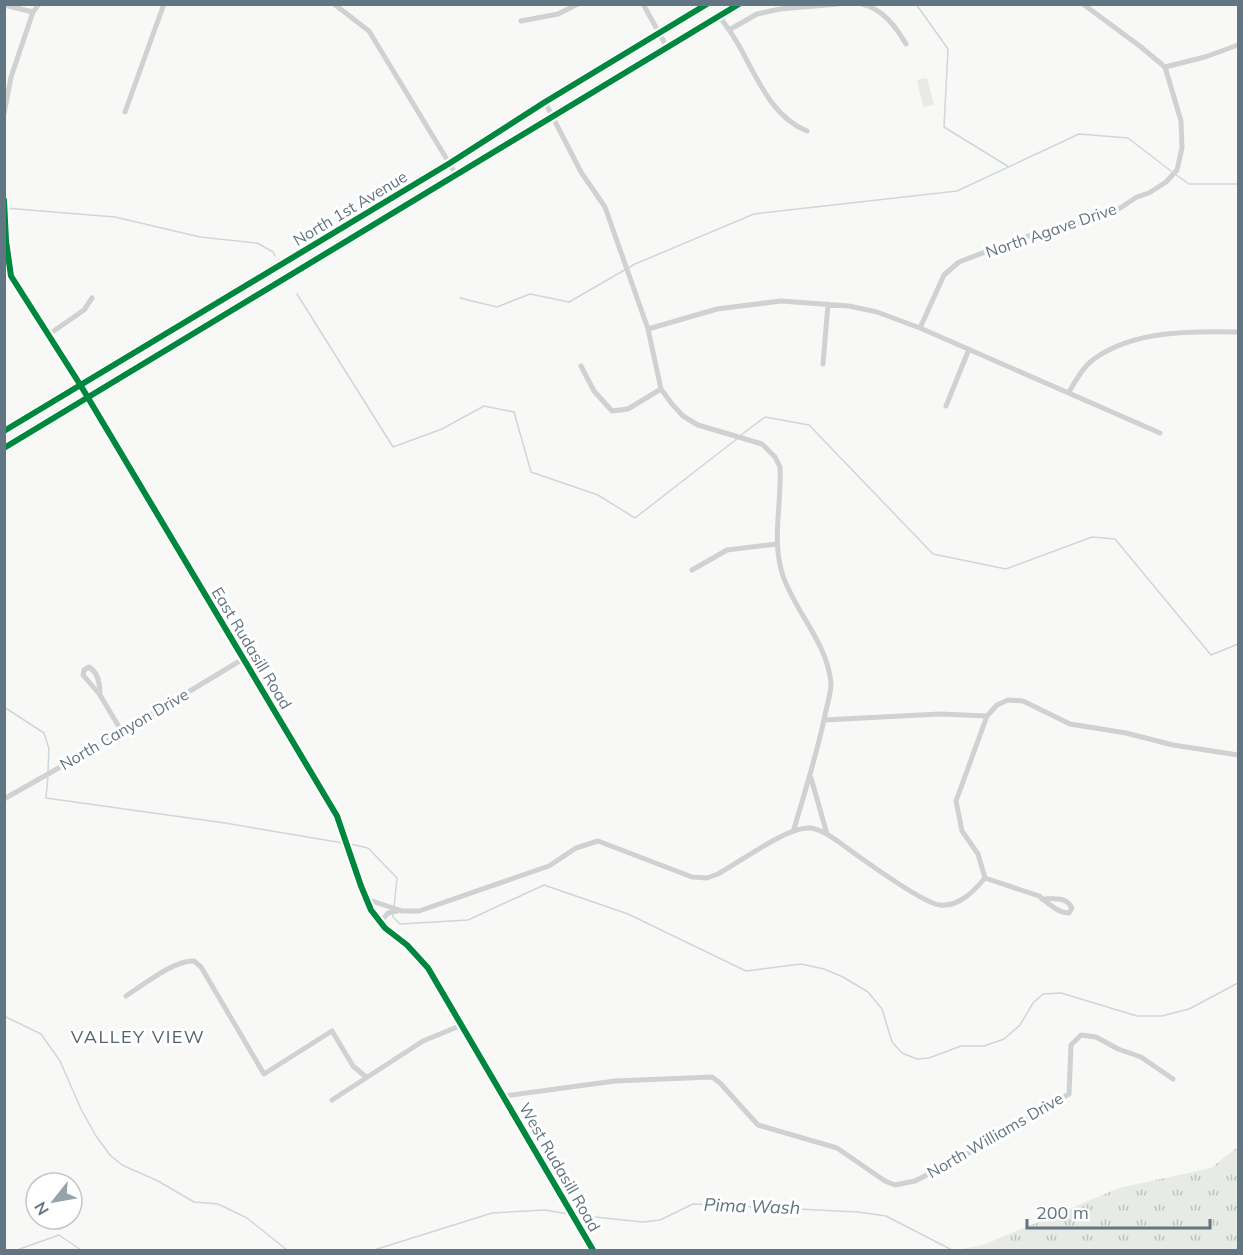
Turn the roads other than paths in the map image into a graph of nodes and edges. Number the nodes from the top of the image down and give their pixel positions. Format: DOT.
graph roads {
  1 [pos="39,4"];
  2 [pos="164,4"];
  3 [pos="334,4"];
  4 [pos="578,4"];
  5 [pos="643,4"];
  6 [pos="707,4"];
  7 [pos="740,4"];
  8 [pos="838,4"];
  9 [pos="862,4"];
  10 [pos="1083,4"];
  11 [pos="4,5"];
  12 [pos="33,12"];
  13 [pos="720,16"];
  14 [pos="521,21"];
  15 [pos="729,30"];
  16 [pos="659,34"];
  17 [pos="906,44"];
  18 [pos="1239,45"];
  19 [pos="668,49"];
  20 [pos="1165,67"];
  21 [pos="545,102"];
  22 [pos="125,112"];
  23 [pos="4,114"];
  24 [pos="554,117"];
  25 [pos="807,131"];
  26 [pos="450,163"];
  27 [pos="457,176"];
  28 [pos="4,200"];
  29 [pos="11,276"];
  30 [pos="4,277"];
  31 [pos="92,298"];
  32 [pos="828,304"];
  33 [pos="648,328"];
  34 [pos="920,328"];
  35 [pos="1239,332"];
  36 [pos="48,335"];
  37 [pos="969,349"];
  38 [pos="823,364"];
  39 [pos="581,366"];
  40 [pos="81,386"];
  41 [pos="661,389"];
  42 [pos="1069,392"];
  43 [pos="88,399"];
  44 [pos="946,406"];
  45 [pos="4,431"];
  46 [pos="1160,433"];
  47 [pos="4,448"];
  48 [pos="777,544"];
  49 [pos="692,570"];
  50 [pos="243,659"];
  51 [pos="100,695"];
  52 [pos="987,716"];
  53 [pos="824,720"];
  54 [pos="122,732"];
  55 [pos="1239,755"];
  56 [pos="810,777"];
  57 [pos="4,799"];
  58 [pos="794,829"];
  59 [pos="827,834"];
  60 [pos="985,878"];
  61 [pos="1042,898"];
  62 [pos="366,899"];
  63 [pos="404,911"];
  64 [pos="384,927"];
  65 [pos="126,996"];
  66 [pos="462,1025"];
  67 [pos="366,1077"];
  68 [pos="1173,1079"];
  69 [pos="504,1096"];
  70 [pos="332,1100"];
  71 [pos="592,1251"];
  1 -- 12 [label="street"];
  2 -- 22 [label="street"];
  3 -- 26 [label="street"];
  4 -- 14 [label="street"];
  5 -- 16 [label="street"];
  6 -- 16 [label="main road, North 1st Avenue"];
  7 -- 13 [label="main road, North 1st Avenue"];
  8 -- 15 [label="street"];
  9 -- 17 [label="street"];
  10 -- 20 [label="street"];
  11 -- 12 [label="street"];
  12 -- 23 [label="street"];
  13 -- 15 [label="street"];
  13 -- 19 [label="main road, North 1st Avenue"];
  15 -- 25 [label="street"];
  16 -- 19 [label="street"];
  16 -- 21 [label="main road, North 1st Avenue"];
  18 -- 20 [label="street"];
  19 -- 24 [label="main road, North 1st Avenue"];
  20 -- 34 [label="street, North Agave Drive"];
  21 -- 24 [label="street"];
  21 -- 26 [label="main road, North 1st Avenue"];
  24 -- 27 [label="main road, North 1st Avenue"];
  24 -- 33 [label="street"];
  26 -- 27 [label="street"];
  26 -- 40 [label="main road, North 1st Avenue"];
  27 -- 43 [label="main road, North 1st Avenue"];
  28 -- 29 [label="street, East Rudasill Road"];
  29 -- 30 [label="street"];
  29 -- 36 [label="street, East Rudasill Road"];
  31 -- 36 [label="street"];
  32 -- 33 [label="street"];
  32 -- 34 [label="street"];
  32 -- 38 [label="street"];
  33 -- 41 [label="street"];
  34 -- 37 [label="street"];
  35 -- 42 [label="street"];
  36 -- 40 [label="street, East Rudasill Road"];
  37 -- 42 [label="street"];
  37 -- 44 [label="street"];
  39 -- 41 [label="street"];
  40 -- 43 [label="street, East Rudasill Road"];
  40 -- 45 [label="main road, North 1st Avenue"];
  41 -- 48 [label="street"];
  42 -- 46 [label="street"];
  43 -- 47 [label="main road, North 1st Avenue"];
  43 -- 50 [label="street, East Rudasill Road"];
  48 -- 49 [label="street"];
  48 -- 53 [label="street"];
  50 -- 54 [label="street, North Canyon Drive"];
  50 -- 62 [label="street, East Rudasill Road"];
  51 -- 51 [label="street"];
  51 -- 54 [label="street"];
  52 -- 53 [label="street"];
  52 -- 55 [label="street"];
  52 -- 60 [label="street"];
  53 -- 56 [label="street"];
  54 -- 57 [label="street, North Canyon Drive"];
  56 -- 58 [label="street"];
  56 -- 59 [label="street"];
  58 -- 59 [label="street"];
  58 -- 63 [label="street"];
  59 -- 60 [label="street"];
  60 -- 61 [label="street"];
  61 -- 61 [label="street"];
  62 -- 63 [label="street"];
  62 -- 64 [label="street, East Rudasill Road"];
  63 -- 64 [label="street"];
  64 -- 66 [label="street, East Rudasill Road"];
  65 -- 67 [label="street"];
  66 -- 67 [label="street"];
  66 -- 69 [label="street, East Rudasill Road"];
  67 -- 70 [label="street"];
  68 -- 69 [label="street, North Williams Drive"];
  69 -- 71 [label="street, West Rudasill Road"];
}
